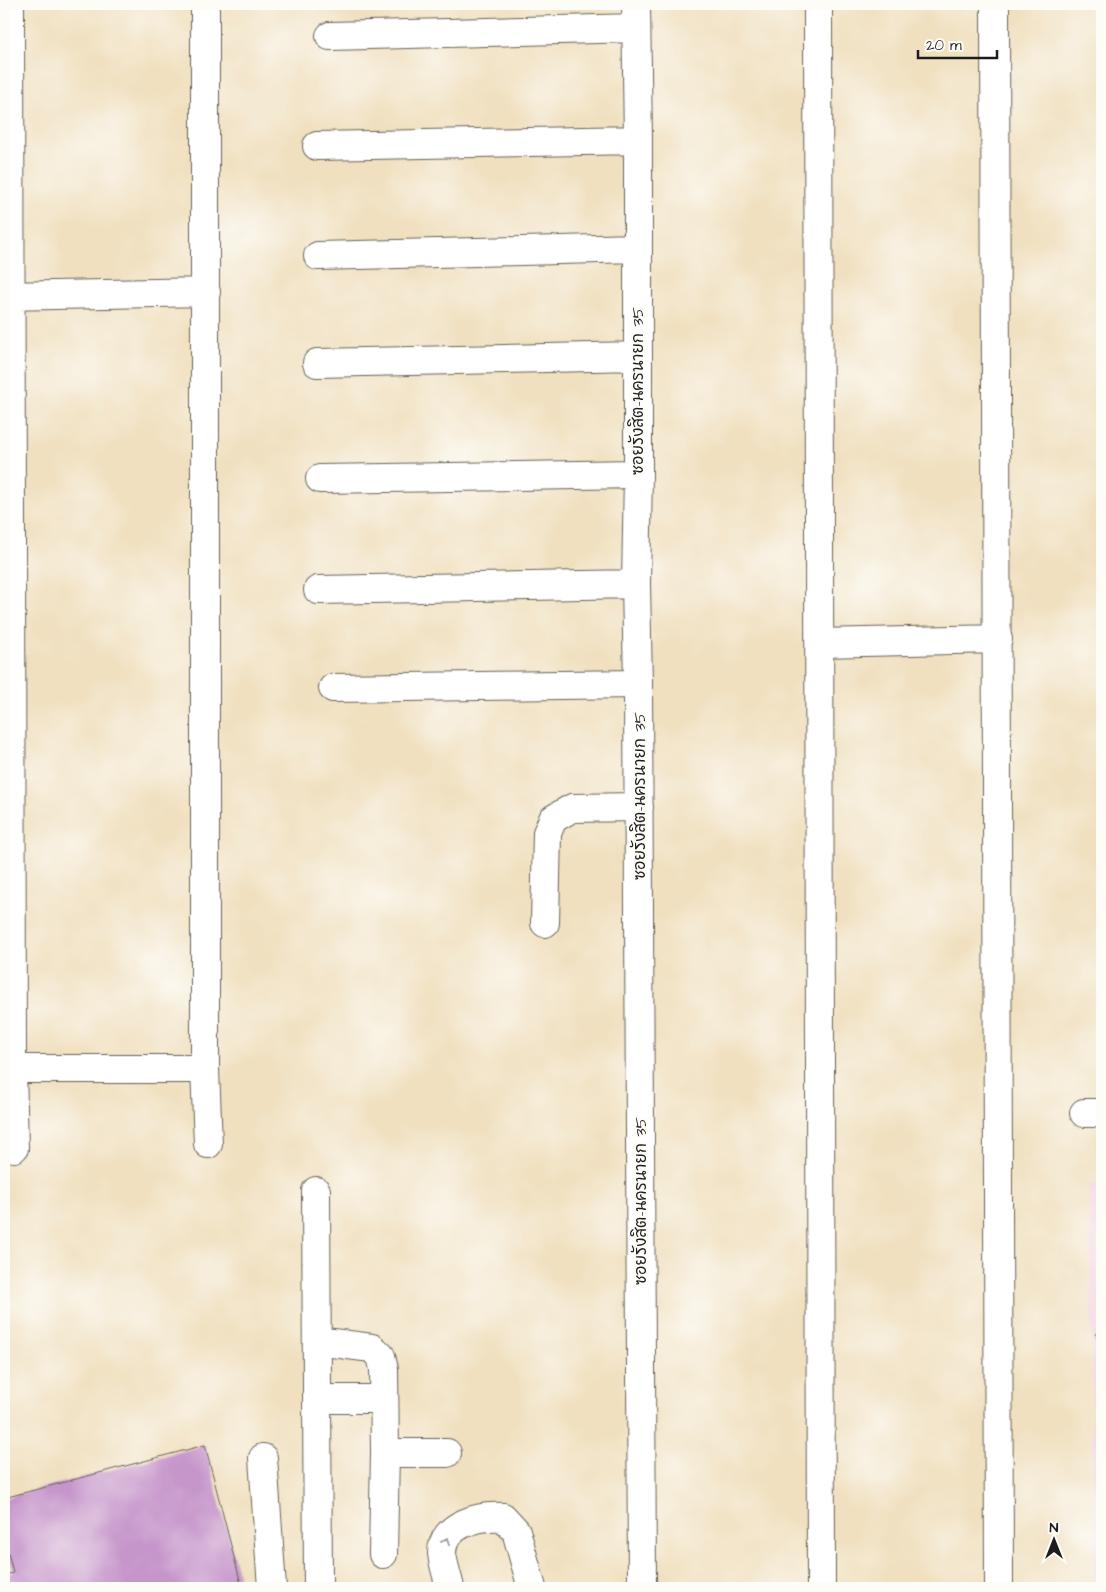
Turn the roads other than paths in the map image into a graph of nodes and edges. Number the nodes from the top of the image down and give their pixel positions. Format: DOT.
graph roads {
  1 [pos="10,4"];
  2 [pos="205,4"];
  3 [pos="818,4"];
  4 [pos="995,4"];
  5 [pos="636,16"];
  6 [pos="330,36"];
  7 [pos="638,140"];
  8 [pos="316,146"];
  9 [pos="637,248"];
  10 [pos="318,256"];
  11 [pos="206,292"];
  12 [pos="7,296"];
  13 [pos="637,356"];
  14 [pos="316,363"];
  15 [pos="638,474"];
  16 [pos="320,479"];
  17 [pos="636,584"];
  18 [pos="318,590"];
  19 [pos="998,639"];
  20 [pos="820,643"];
  21 [pos="638,684"];
  22 [pos="333,688"];
  23 [pos="639,807"];
  24 [pos="545,923"];
  25 [pos="8,1069"];
  26 [pos="204,1069"];
  27 [pos="208,1144"];
  28 [pos="14,1148"];
  29 [pos="316,1190"];
  30 [pos="316,1341"];
  31 [pos="317,1399"];
  32 [pos="384,1399"];
  33 [pos="385,1453"];
  34 [pos="447,1453"];
  35 [pos="263,1458"];
  36 [pos="383,1554"];
  37 [pos="272,1588"];
  38 [pos="318,1588"];
  39 [pos="450,1588"];
  40 [pos="532,1588"];
  41 [pos="642,1588"];
  42 [pos="821,1588"];
  43 [pos="999,1588"];
  1 -- 12 [label="street"];
  2 -- 11 [label="street"];
  3 -- 20 [label="street"];
  4 -- 19 [label="street"];
  5 -- 6 [label="street"];
  5 -- 7 [label="street, ซอยรังสิต-นครนายก 35"];
  7 -- 8 [label="street"];
  7 -- 9 [label="street, ซอยรังสิต-นครนายก 35"];
  9 -- 10 [label="street"];
  9 -- 13 [label="street, ซอยรังสิต-นครนายก 35"];
  11 -- 12 [label="street"];
  11 -- 26 [label="street"];
  12 -- 25 [label="street"];
  13 -- 14 [label="street"];
  13 -- 15 [label="street, ซอยรังสิต-นครนายก 35"];
  15 -- 16 [label="street"];
  15 -- 17 [label="street, ซอยรังสิต-นครนายก 35"];
  17 -- 18 [label="street"];
  17 -- 21 [label="street, ซอยรังสิต-นครนายก 35"];
  19 -- 20 [label="street"];
  19 -- 43 [label="street"];
  20 -- 42 [label="street"];
  21 -- 22 [label="street"];
  21 -- 23 [label="street, ซอยรังสิต-นครนายก 35"];
  23 -- 24 [label="street"];
  23 -- 41 [label="street, ซอยรังสิต-นครนายก 35"];
  25 -- 26 [label="street"];
  25 -- 28 [label="street"];
  26 -- 27 [label="street"];
  29 -- 30 [label="street"];
  30 -- 31 [label="street"];
  30 -- 32 [label="street"];
  31 -- 32 [label="street"];
  31 -- 38 [label="street"];
  32 -- 33 [label="street"];
  33 -- 34 [label="street"];
  33 -- 36 [label="street"];
  35 -- 37 [label="street"];
  39 -- 40 [label="street, one-way"];
}
